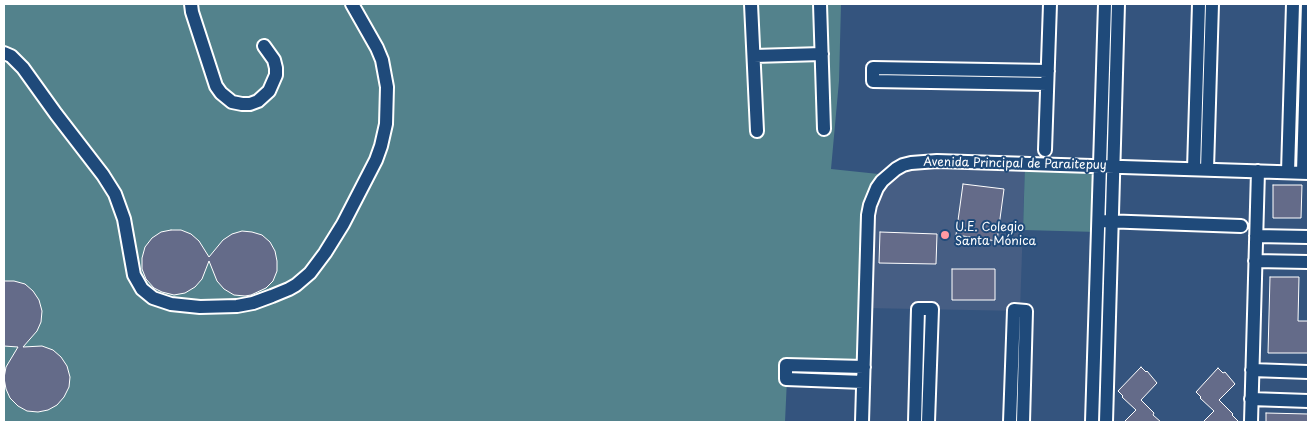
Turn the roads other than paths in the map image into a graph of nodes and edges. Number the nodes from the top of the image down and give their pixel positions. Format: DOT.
graph roads {
  1 [pos="191,4"];
  2 [pos="352,4"];
  3 [pos="751,4"];
  4 [pos="820,4"];
  5 [pos="1050,4"];
  6 [pos="1105,4"];
  7 [pos="1118,4"];
  8 [pos="1199,4"];
  9 [pos="1212,4"];
  10 [pos="1293,4"];
  11 [pos="1308,4"];
  12 [pos="1111,25"];
  13 [pos="1205,34"];
  14 [pos="1292,34"];
  15 [pos="1307,34"];
  16 [pos="264,46"];
  17 [pos="4,53"];
  18 [pos="822,54"];
  19 [pos="754,56"];
  20 [pos="1048,78"];
  21 [pos="824,129"];
  22 [pos="757,131"];
  23 [pos="1045,150"];
  24 [pos="1106,166"];
  25 [pos="1201,169"];
  26 [pos="1258,171"];
  27 [pos="1288,172"];
  28 [pos="1305,172"];
  29 [pos="1105,222"];
  30 [pos="1241,226"];
  31 [pos="1256,236"];
  32 [pos="1308,237"];
  33 [pos="1255,261"];
  34 [pos="1308,262"];
  35 [pos="1096,313"];
  36 [pos="1109,313"];
  37 [pos="864,367"];
  38 [pos="1252,370"];
  39 [pos="1308,372"];
  40 [pos="863,382"];
  41 [pos="1251,399"];
  42 [pos="1308,401"];
  43 [pos="862,422"];
  44 [pos="915,422"];
  45 [pos="928,422"];
  46 [pos="1010,422"];
  47 [pos="1023,422"];
  48 [pos="1092,422"];
  49 [pos="1106,422"];
  50 [pos="1251,422"];
  1 -- 16 [label="street"];
  2 -- 17 [label="street"];
  3 -- 19 [label="street"];
  4 -- 18 [label="street"];
  5 -- 20 [label="street"];
  6 -- 12 [label="street"];
  7 -- 12 [label="street"];
  8 -- 13 [label="street"];
  9 -- 13 [label="street"];
  10 -- 14 [label="street"];
  11 -- 15 [label="street"];
  12 -- 24 [label="street"];
  13 -- 25 [label="street"];
  14 -- 15 [label="street"];
  14 -- 27 [label="street"];
  15 -- 28 [label="street"];
  18 -- 19 [label="street"];
  18 -- 21 [label="street"];
  19 -- 22 [label="street"];
  20 -- 20 [label="street"];
  20 -- 23 [label="street"];
  24 -- 25 [label="street, Avenida Principal de Paraitepuy"];
  24 -- 29 [label="street"];
  24 -- 37 [label="street, Avenida Principal de Paraitepuy"];
  25 -- 26 [label="street, Avenida Principal de Paraitepuy"];
  26 -- 27 [label="street, Avenida Principal de Paraitepuy"];
  26 -- 31 [label="street"];
  27 -- 28 [label="street, Avenida Principal de Paraitepuy"];
  29 -- 30 [label="street"];
  29 -- 35 [label="street"];
  29 -- 36 [label="street"];
  31 -- 32 [label="street"];
  31 -- 33 [label="street"];
  33 -- 34 [label="street"];
  33 -- 38 [label="street"];
  35 -- 36 [label="street"];
  35 -- 48 [label="street"];
  36 -- 49 [label="street"];
  37 -- 40 [label="street, Avenida Principal de Paraitepuy"];
  37 -- 40 [label="street"];
  38 -- 39 [label="street"];
  38 -- 41 [label="street"];
  40 -- 43 [label="street, Avenida Principal de Paraitepuy"];
  41 -- 42 [label="street"];
  41 -- 50 [label="street"];
  44 -- 45 [label="street"];
  46 -- 47 [label="street"];
}
